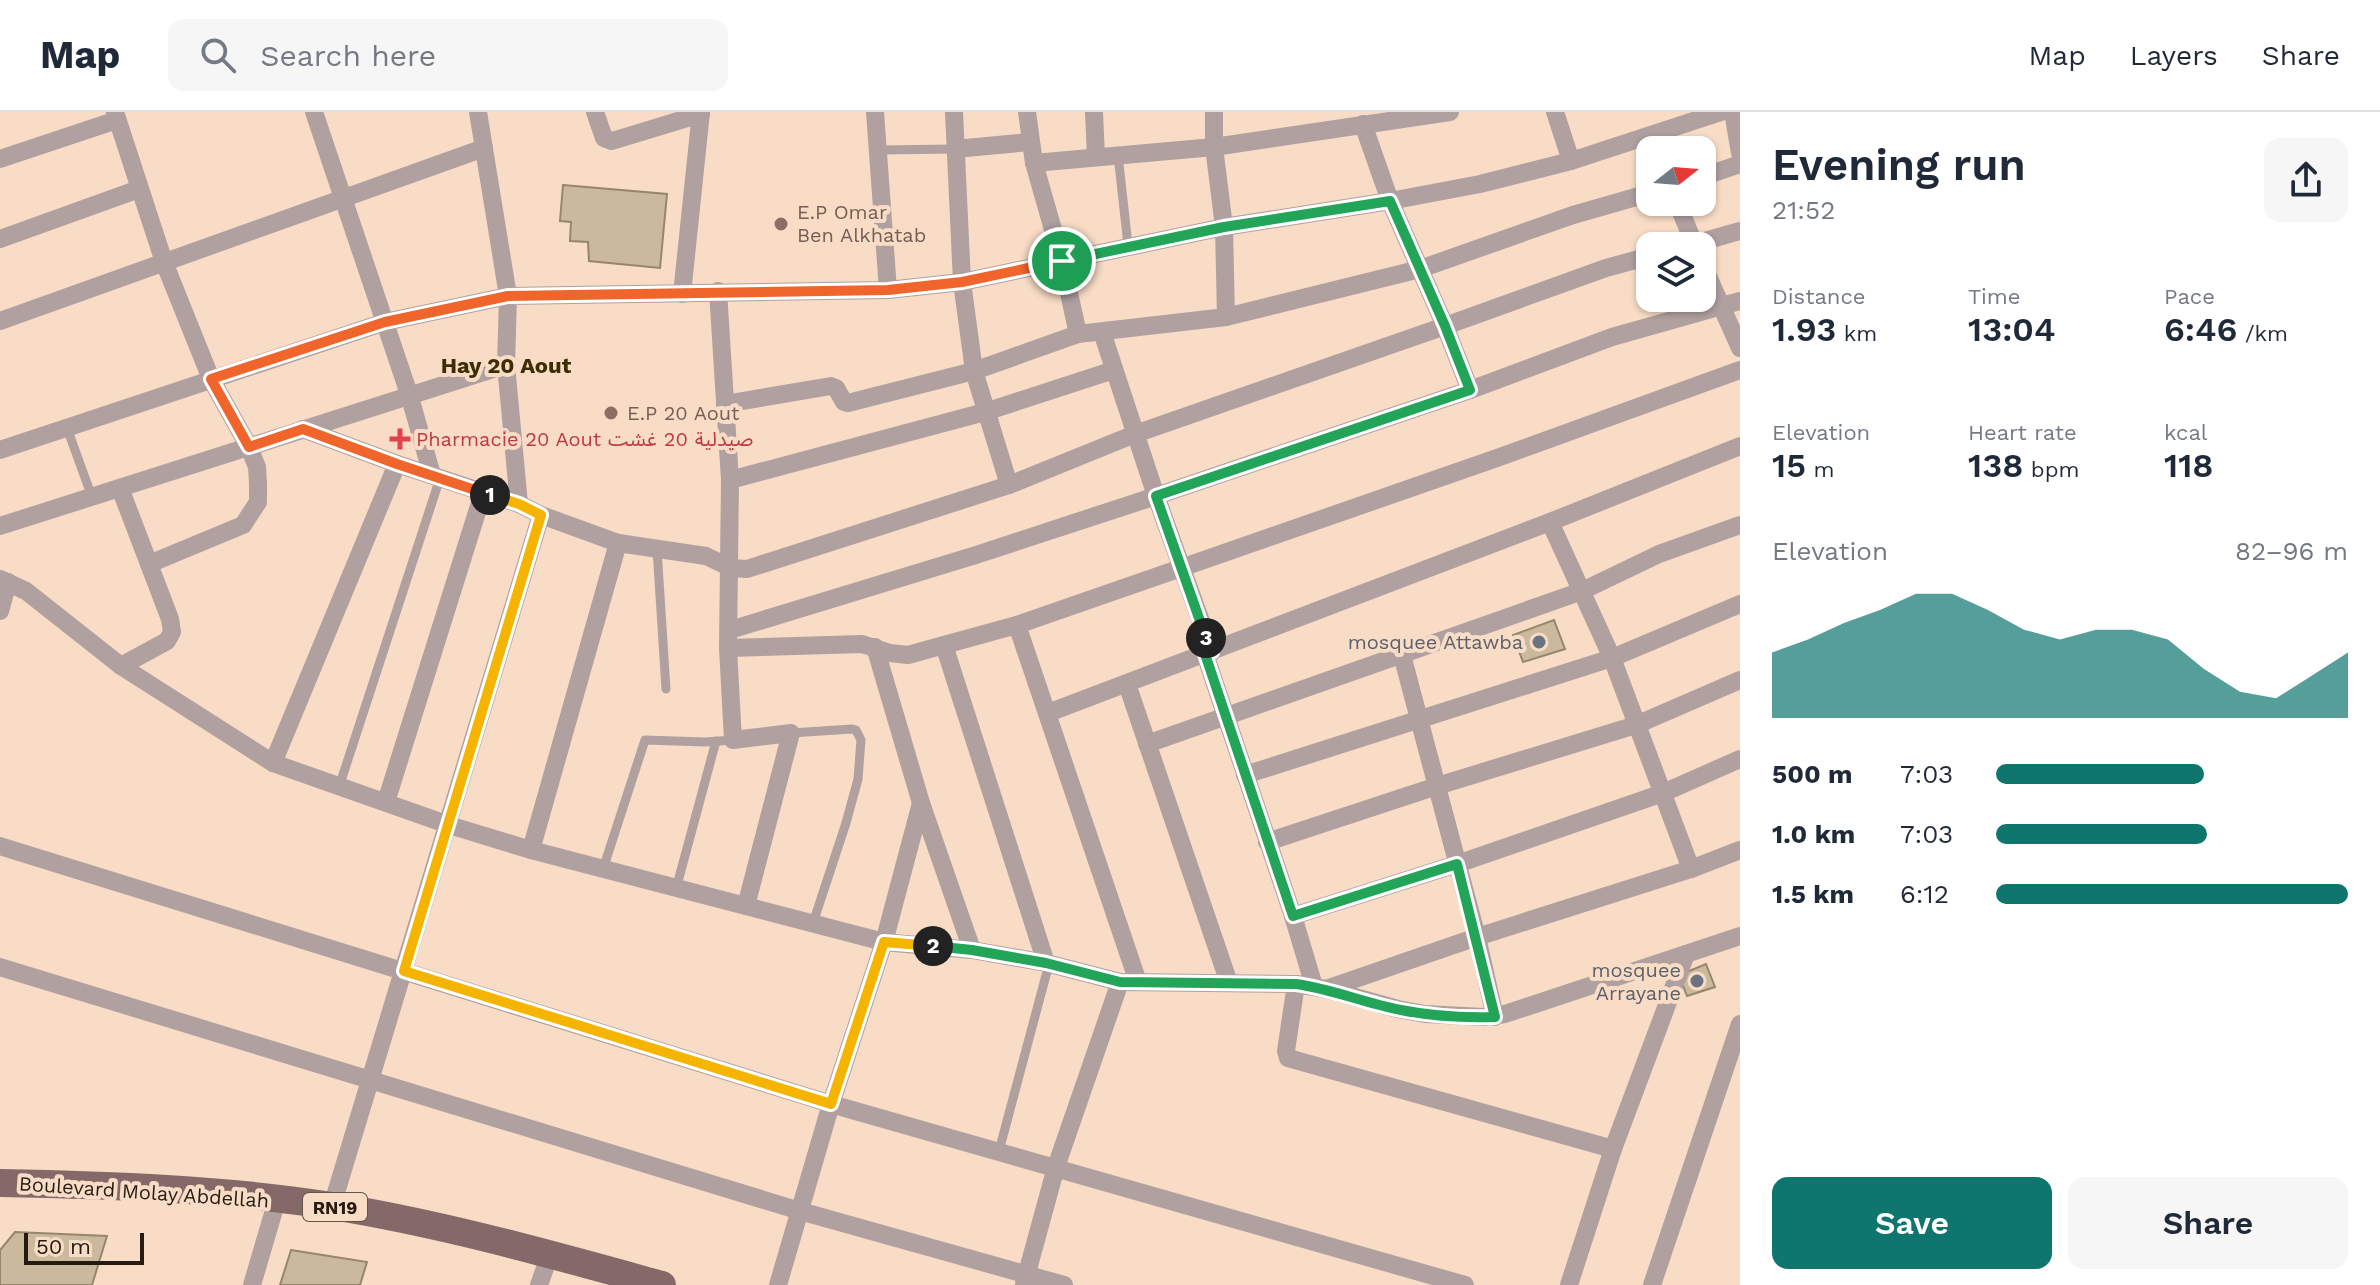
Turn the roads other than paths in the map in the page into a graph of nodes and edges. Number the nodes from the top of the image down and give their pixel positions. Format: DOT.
graph roads {
  1 [pos="314,112"];
  2 [pos="478,112"];
  3 [pos="595,112"];
  4 [pos="875,112"];
  5 [pos="954,112"];
  6 [pos="1027,112"];
  7 [pos="1094,112"];
  8 [pos="1214,112"];
  9 [pos="1446,112"];
  10 [pos="1555,112"];
  11 [pos="1721,112"];
  12 [pos="1733,112"];
  13 [pos="701,113"];
  14 [pos="116,116"];
  15 [pos="1363,124"];
  16 [pos="1668,136"];
  17 [pos="1030,142"];
  18 [pos="1214,147"];
  19 [pos="1636,147"];
  20 [pos="484,148"];
  21 [pos="955,149"];
  22 [pos="878,150"];
  23 [pos="1740,153"];
  24 [pos="1118,155"];
  25 [pos="1096,157"];
  26 [pos="0,159"];
  27 [pos="1571,161"];
  28 [pos="1034,163"];
  29 [pos="1740,164"];
  30 [pos="1716,172"];
  31 [pos="139,189"];
  32 [pos="1636,197"];
  33 [pos="342,198"];
  34 [pos="1390,201"];
  35 [pos="1224,227"];
  36 [pos="1740,231"];
  37 [pos="1716,238"];
  38 [pos="0,239"];
  39 [pos="1128,245"];
  40 [pos="1636,260"];
  41 [pos="1062,261"];
  42 [pos="164,262"];
  43 [pos="1420,269"];
  44 [pos="962,282"];
  45 [pos="888,290"];
  46 [pos="718,291"];
  47 [pos="682,294"];
  48 [pos="508,296"];
  49 [pos="1716,297"];
  50 [pos="1740,301"];
  51 [pos="1720,307"];
  52 [pos="1226,317"];
  53 [pos="0,321"];
  54 [pos="385,322"];
  55 [pos="1445,326"];
  56 [pos="1102,332"];
  57 [pos="1078,334"];
  58 [pos="1740,348"];
  59 [pos="506,365"];
  60 [pos="1114,370"];
  61 [pos="1740,370"];
  62 [pos="974,371"];
  63 [pos="211,379"];
  64 [pos="1470,390"];
  65 [pos="409,394"];
  66 [pos="725,404"];
  67 [pos="985,412"];
  68 [pos="67,428"];
  69 [pos="303,429"];
  70 [pos="1135,434"];
  71 [pos="1740,446"];
  72 [pos="249,447"];
  73 [pos="0,450"];
  74 [pos="397,464"];
  75 [pos="436,476"];
  76 [pos="730,480"];
  77 [pos="1009,485"];
  78 [pos="120,488"];
  79 [pos="483,493"];
  80 [pos="1156,496"];
  81 [pos="92,497"];
  82 [pos="519,504"];
  83 [pos="541,515"];
  84 [pos="1550,522"];
  85 [pos="1740,525"];
  86 [pos="0,526"];
  87 [pos="618,543"];
  88 [pos="657,549"];
  89 [pos="149,564"];
  90 [pos="731,568"];
  91 [pos="1181,568"];
  92 [pos="4,580"];
  93 [pos="1582,591"];
  94 [pos="1740,604"];
  95 [pos="0,611"];
  96 [pos="1017,625"];
  97 [pos="729,639"];
  98 [pos="944,645"];
  99 [pos="875,647"];
  100 [pos="1208,653"];
  101 [pos="1402,655"];
  102 [pos="1612,658"];
  103 [pos="121,666"];
  104 [pos="1740,680"];
  105 [pos="1127,684"];
  106 [pos="666,689"];
  107 [pos="1048,713"];
  108 [pos="1226,715"];
  109 [pos="1420,718"];
  110 [pos="1636,725"];
  111 [pos="791,733"];
  112 [pos="725,741"];
  113 [pos="1147,744"];
  114 [pos="1740,759"];
  115 [pos="273,763"];
  116 [pos="1245,775"];
  117 [pos="1437,786"];
  118 [pos="339,787"];
  119 [pos="1663,793"];
  120 [pos="386,802"];
  121 [pos="921,803"];
  122 [pos="449,825"];
  123 [pos="1267,842"];
  124 [pos="0,846"];
  125 [pos="531,850"];
  126 [pos="1740,850"];
  127 [pos="1457,864"];
  128 [pos="1691,869"];
  129 [pos="603,870"];
  130 [pos="676,889"];
  131 [pos="746,906"];
  132 [pos="1293,916"];
  133 [pos="813,923"];
  134 [pos="1740,936"];
  135 [pos="1477,937"];
  136 [pos="884,942"];
  137 [pos="972,950"];
  138 [pos="1686,954"];
  139 [pos="1047,963"];
  140 [pos="0,967"];
  141 [pos="404,971"];
  142 [pos="1129,982"];
  143 [pos="1229,983"];
  144 [pos="1312,986"];
  145 [pos="1495,1017"];
  146 [pos="1740,1024"];
  147 [pos="372,1079"];
  148 [pos="831,1104"];
  149 [pos="1613,1149"];
  150 [pos="999,1151"];
  151 [pos="1056,1167"];
  152 [pos="0,1183"];
  153 [pos="277,1200"];
  154 [pos="332,1206"];
  155 [pos="800,1211"];
  156 [pos="550,1254"];
  157 [pos="1025,1279"];
  158 [pos="1656,1284"];
  159 [pos="252,1285"];
  160 [pos="539,1285"];
  161 [pos="662,1285"];
  162 [pos="778,1285"];
  163 [pos="1064,1285"];
  164 [pos="1465,1285"];
  165 [pos="1569,1285"];
  1 -- 33 [label="street"];
  2 -- 20 [label="street"];
  3 -- 13 [label="street"];
  4 -- 22 [label="street"];
  5 -- 21 [label="street"];
  6 -- 17 [label="street"];
  7 -- 25 [label="street"];
  8 -- 18 [label="street"];
  9 -- 15 [label="street"];
  10 -- 27 [label="street"];
  11 -- 16 [label="street"];
  12 -- 23 [label="street"];
  13 -- 47 [label="street"];
  14 -- 26 [label="street"];
  14 -- 31 [label="street"];
  15 -- 18 [label="street"];
  15 -- 34 [label="street"];
  17 -- 21 [label="street"];
  17 -- 28 [label="street"];
  18 -- 24 [label="street"];
  18 -- 35 [label="street"];
  19 -- 27 [label="street"];
  20 -- 33 [label="street"];
  20 -- 48 [label="street"];
  21 -- 22 [label="lane"];
  21 -- 44 [label="street"];
  22 -- 45 [label="street"];
  24 -- 25 [label="street"];
  24 -- 39 [label="lane"];
  25 -- 28 [label="street"];
  27 -- 34 [label="street"];
  28 -- 41 [label="street"];
  29 -- 30 [label="street"];
  31 -- 38 [label="street"];
  31 -- 42 [label="street"];
  32 -- 43 [label="street"];
  33 -- 42 [label="street"];
  33 -- 54 [label="street"];
  34 -- 35 [label="street"];
  34 -- 43 [label="street"];
  35 -- 39 [label="street"];
  35 -- 52 [label="street"];
  36 -- 37 [label="street"];
  39 -- 41 [label="street"];
  40 -- 55 [label="street"];
  41 -- 44 [label="street"];
  41 -- 57 [label="street"];
  42 -- 53 [label="street"];
  42 -- 63 [label="street"];
  43 -- 52 [label="street"];
  43 -- 55 [label="street"];
  44 -- 45 [label="street"];
  44 -- 62 [label="street"];
  45 -- 46 [label="street"];
  46 -- 47 [label="street"];
  46 -- 66 [label="street"];
  47 -- 48 [label="street"];
  48 -- 54 [label="street"];
  48 -- 59 [label="street"];
  49 -- 51 [label="street"];
  50 -- 51 [label="street"];
  51 -- 58 [label="street"];
  51 -- 64 [label="street"];
  52 -- 56 [label="street"];
  54 -- 63 [label="street"];
  54 -- 65 [label="street"];
  55 -- 64 [label="street"];
  55 -- 70 [label="street"];
  56 -- 57 [label="street"];
  56 -- 60 [label="street"];
  57 -- 62 [label="street"];
  59 -- 65 [label="street"];
  59 -- 82 [label="street"];
  60 -- 67 [label="street"];
  60 -- 70 [label="street"];
  61 -- 91 [label="street"];
  62 -- 66 [label="street"];
  62 -- 67 [label="street"];
  63 -- 68 [label="street"];
  63 -- 72 [label="street"];
  64 -- 80 [label="street"];
  65 -- 69 [label="street"];
  65 -- 75 [label="street"];
  66 -- 76 [label="street"];
  67 -- 76 [label="street"];
  67 -- 77 [label="street"];
  68 -- 73 [label="street"];
  68 -- 81 [label="lane"];
  69 -- 72 [label="street"];
  69 -- 74 [label="street"];
  70 -- 77 [label="street"];
  70 -- 80 [label="street"];
  71 -- 84 [label="street"];
  72 -- 78 [label="street"];
  72 -- 89 [label="street"];
  74 -- 75 [label="street"];
  74 -- 115 [label="street"];
  75 -- 79 [label="street"];
  75 -- 118 [label="lane"];
  76 -- 90 [label="street"];
  77 -- 90 [label="street"];
  78 -- 81 [label="street"];
  78 -- 89 [label="street"];
  79 -- 82 [label="street"];
  79 -- 120 [label="street"];
  80 -- 91 [label="street"];
  80 -- 97 [label="street"];
  81 -- 86 [label="street"];
  82 -- 83 [label="street"];
  83 -- 87 [label="street"];
  83 -- 122 [label="street"];
  84 -- 93 [label="street"];
  84 -- 100 [label="street"];
  85 -- 93 [label="street"];
  87 -- 88 [label="street"];
  87 -- 125 [label="street"];
  88 -- 90 [label="street"];
  88 -- 106 [label="lane"];
  89 -- 103 [label="street"];
  90 -- 97 [label="street"];
  91 -- 96 [label="street"];
  91 -- 100 [label="street"];
  92 -- 95 [label="street"];
  92 -- 103 [label="street"];
  93 -- 101 [label="street"];
  93 -- 102 [label="street"];
  94 -- 102 [label="street"];
  96 -- 98 [label="street"];
  96 -- 107 [label="street"];
  97 -- 99 [label="street"];
  97 -- 112 [label="street"];
  98 -- 99 [label="street"];
  98 -- 139 [label="street"];
  99 -- 121 [label="street"];
  100 -- 105 [label="street"];
  100 -- 108 [label="street"];
  101 -- 108 [label="street"];
  101 -- 109 [label="street"];
  102 -- 109 [label="street"];
  102 -- 110 [label="street"];
  103 -- 115 [label="street"];
  104 -- 110 [label="street"];
  105 -- 107 [label="street"];
  105 -- 113 [label="street"];
  107 -- 142 [label="street"];
  108 -- 113 [label="street"];
  108 -- 116 [label="street"];
  109 -- 116 [label="street"];
  109 -- 117 [label="street"];
  110 -- 117 [label="street"];
  110 -- 119 [label="street"];
  111 -- 112 [label="street"];
  111 -- 131 [label="street"];
  111 -- 133 [label="lane"];
  112 -- 129 [label="lane"];
  112 -- 130 [label="lane"];
  113 -- 143 [label="street"];
  114 -- 119 [label="street"];
  115 -- 118 [label="street"];
  116 -- 123 [label="street"];
  117 -- 123 [label="street"];
  117 -- 127 [label="street"];
  118 -- 120 [label="street"];
  119 -- 127 [label="street"];
  119 -- 128 [label="street"];
  120 -- 122 [label="street"];
  121 -- 136 [label="street"];
  121 -- 137 [label="street"];
  122 -- 125 [label="street"];
  122 -- 141 [label="street"];
  123 -- 132 [label="street"];
  124 -- 141 [label="street"];
  125 -- 129 [label="street"];
  126 -- 128 [label="street"];
  127 -- 132 [label="street"];
  127 -- 135 [label="street"];
  128 -- 135 [label="street"];
  129 -- 130 [label="street"];
  130 -- 131 [label="street"];
  131 -- 133 [label="street"];
  132 -- 144 [label="street"];
  133 -- 136 [label="street"];
  134 -- 138 [label="street"];
  135 -- 144 [label="street"];
  135 -- 145 [label="street"];
  136 -- 137 [label="street"];
  136 -- 148 [label="street"];
  137 -- 139 [label="street"];
  138 -- 145 [label="street"];
  138 -- 149 [label="street"];
  139 -- 142 [label="street"];
  139 -- 150 [label="lane"];
  140 -- 147 [label="street"];
  141 -- 147 [label="street"];
  141 -- 148 [label="street"];
  142 -- 143 [label="street"];
  142 -- 151 [label="street"];
  143 -- 144 [label="street"];
  144 -- 145 [label="street"];
  144 -- 149 [label="street"];
  146 -- 158 [label="street"];
  147 -- 154 [label="street"];
  147 -- 155 [label="street"];
  148 -- 150 [label="street"];
  148 -- 155 [label="street"];
  149 -- 165 [label="street"];
  150 -- 151 [label="street"];
  151 -- 157 [label="street"];
  151 -- 164 [label="street"];
  152 -- 153 [label="main road, Boulevard Molay Abdellah / RN19"];
  153 -- 154 [label="main road, Boulevard Molay Abdellah / RN19"];
  153 -- 159 [label="street"];
  154 -- 156 [label="main road, Boulevard Molay Abdellah / RN19"];
  155 -- 157 [label="street"];
  155 -- 162 [label="street"];
  156 -- 160 [label="street"];
  156 -- 161 [label="main road, Boulevard Molay Abdellah / RN19"];
  157 -- 163 [label="street"];
}
